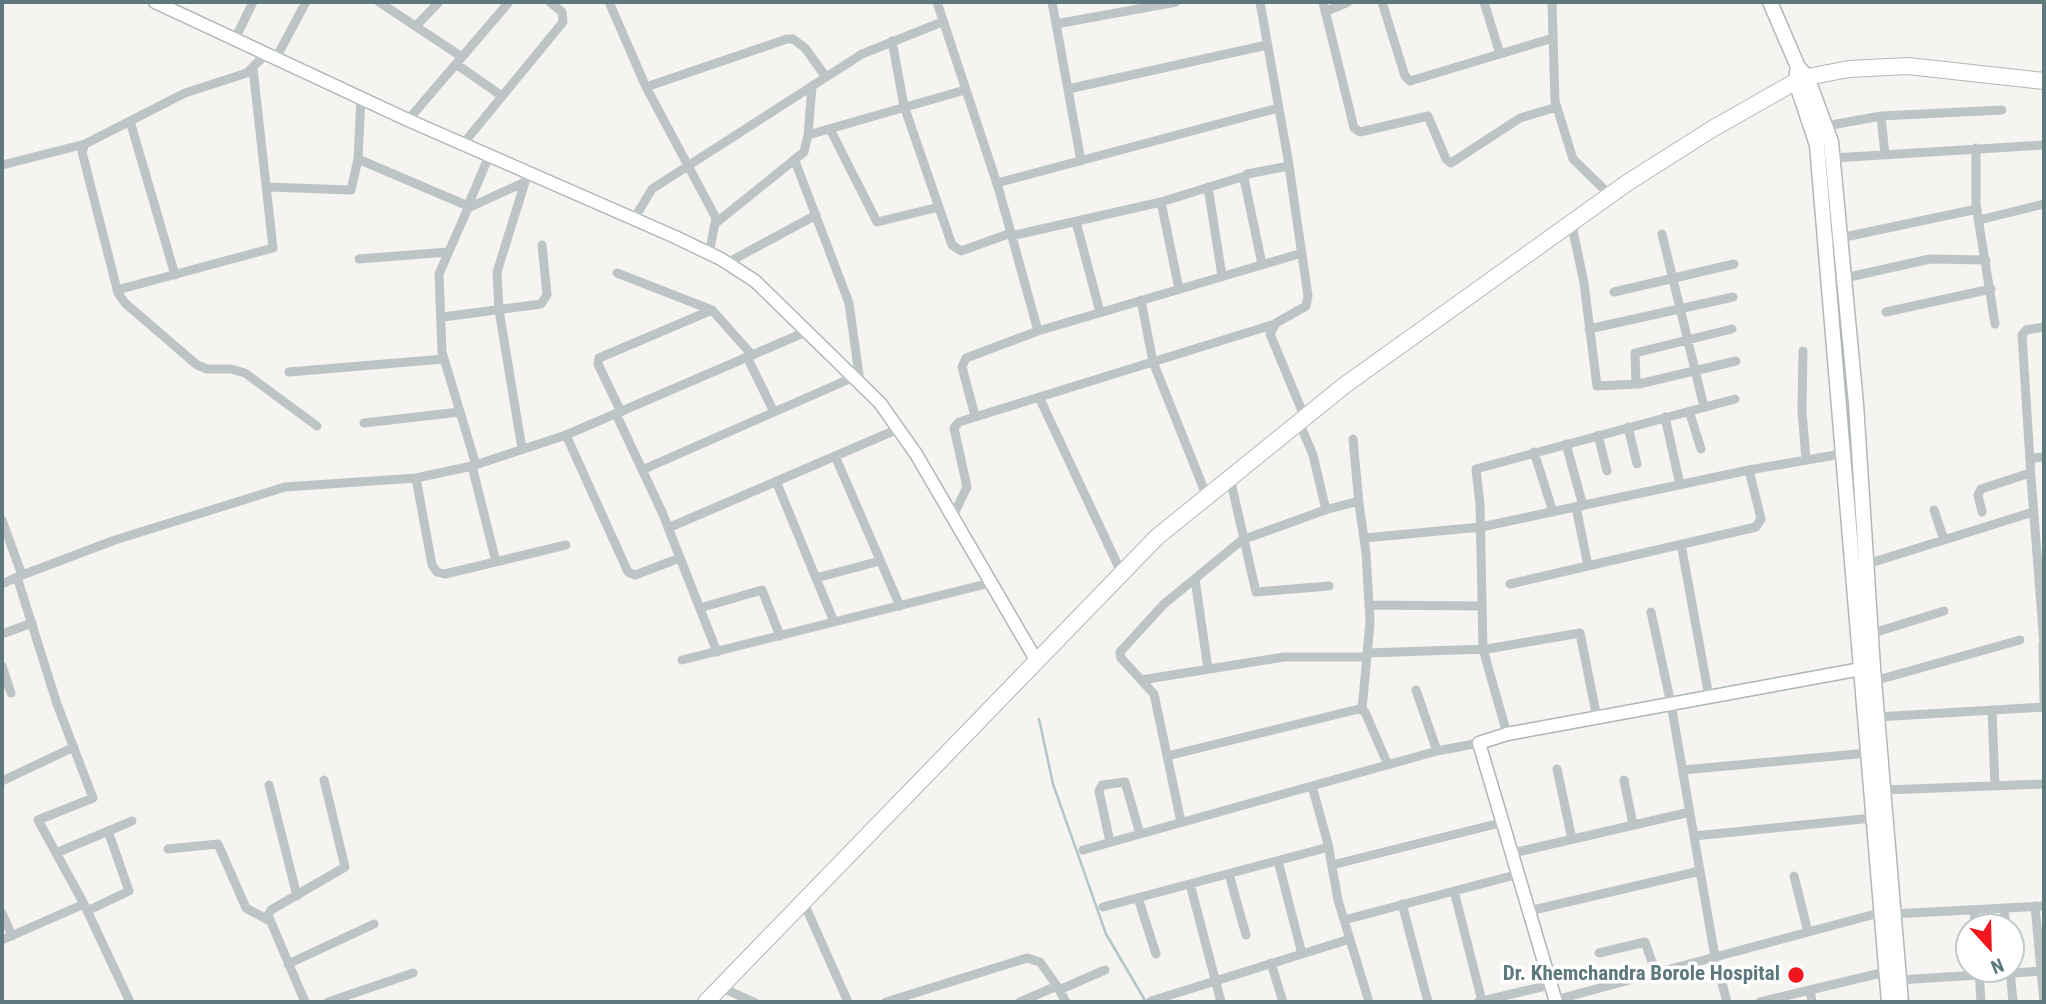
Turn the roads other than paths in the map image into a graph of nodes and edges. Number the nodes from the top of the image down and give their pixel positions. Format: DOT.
graph roads {
  1 [pos="155,2"];
  2 [pos="253,2"];
  3 [pos="306,2"];
  4 [pos="379,2"];
  5 [pos="439,2"];
  6 [pos="509,2"];
  7 [pos="550,2"];
  8 [pos="609,2"];
  9 [pos="937,2"];
  10 [pos="1052,2"];
  11 [pos="1176,2"];
  12 [pos="1260,2"];
  13 [pos="1348,2"];
  14 [pos="1382,2"];
  15 [pos="1484,2"];
  16 [pos="1552,2"];
  17 [pos="1770,2"];
  18 [pos="1324,7"];
  19 [pos="942,22"];
  20 [pos="1056,24"];
  21 [pos="416,26"];
  22 [pos="1553,38"];
  23 [pos="235,39"];
  24 [pos="892,41"];
  25 [pos="1267,45"];
  26 [pos="1500,54"];
  27 [pos="271,56"];
  28 [pos="459,60"];
  29 [pos="253,69"];
  30 [pos="1800,75"];
  31 [pos="826,77"];
  32 [pos="2044,82"];
  33 [pos="812,86"];
  34 [pos="646,88"];
  35 [pos="1068,89"];
  36 [pos="965,90"];
  37 [pos="502,96"];
  38 [pos="361,98"];
  39 [pos="904,106"];
  40 [pos="1557,107"];
  41 [pos="1278,108"];
  42 [pos="2002,110"];
  43 [pos="1881,116"];
  44 [pos="408,120"];
  45 [pos="130,121"];
  46 [pos="1826,126"];
  47 [pos="830,129"];
  48 [pos="808,135"];
  49 [pos="85,144"];
  50 [pos="463,144"];
  51 [pos="2044,145"];
  52 [pos="1976,148"];
  53 [pos="1885,155"];
  54 [pos="489,156"];
  55 [pos="1833,158"];
  56 [pos="358,159"];
  57 [pos="795,161"];
  58 [pos="1081,161"];
  59 [pos="2,165"];
  60 [pos="689,165"];
  61 [pos="1289,166"];
  62 [pos="1245,176"];
  63 [pos="526,178"];
  64 [pos="997,183"];
  65 [pos="268,187"];
  66 [pos="1208,187"];
  67 [pos="1610,195"];
  68 [pos="1161,202"];
  69 [pos="1830,204"];
  70 [pos="2044,204"];
  71 [pos="939,207"];
  72 [pos="467,208"];
  73 [pos="1977,209"];
  74 [pos="816,215"];
  75 [pos="634,219"];
  76 [pos="1979,220"];
  77 [pos="1571,221"];
  78 [pos="717,222"];
  79 [pos="1076,222"];
  80 [pos="1011,234"];
  81 [pos="1662,234"];
  82 [pos="1833,240"];
  83 [pos="541,245"];
  84 [pos="448,252"];
  85 [pos="1302,253"];
  86 [pos="709,254"];
  87 [pos="359,259"];
  88 [pos="1986,260"];
  89 [pos="727,263"];
  90 [pos="1262,264"];
  91 [pos="1734,264"];
  92 [pos="617,273"];
  93 [pos="175,275"];
  94 [pos="1222,276"];
  95 [pos="1672,278"];
  96 [pos="1837,279"];
  97 [pos="1179,289"];
  98 [pos="1990,289"];
  99 [pos="117,290"];
  100 [pos="1614,292"];
  101 [pos="1733,297"];
  102 [pos="1141,300"];
  103 [pos="499,310"];
  104 [pos="712,310"];
  105 [pos="1680,310"];
  106 [pos="1886,312"];
  107 [pos="1100,313"];
  108 [pos="443,317"];
  109 [pos="1276,323"];
  110 [pos="1995,324"];
  111 [pos="2044,327"];
  112 [pos="1589,329"];
  113 [pos="1732,329"];
  114 [pos="808,331"];
  115 [pos="1038,331"];
  116 [pos="1688,341"];
  117 [pos="1803,351"];
  118 [pos="750,356"];
  119 [pos="444,359"];
  120 [pos="1736,361"];
  121 [pos="1153,362"];
  122 [pos="1695,371"];
  123 [pos="289,372"];
  124 [pos="857,380"];
  125 [pos="1636,384"];
  126 [pos="1039,397"];
  127 [pos="1735,399"];
  128 [pos="1704,407"];
  129 [pos="1689,411"];
  130 [pos="460,412"];
  131 [pos="774,412"];
  132 [pos="618,413"];
  133 [pos="975,416"];
  134 [pos="1665,417"];
  135 [pos="1302,420"];
  136 [pos="364,423"];
  137 [pos="317,426"];
  138 [pos="1628,427"];
  139 [pos="898,429"];
  140 [pos="566,435"];
  141 [pos="1598,435"];
  142 [pos="1353,439"];
  143 [pos="1566,443"];
  144 [pos="522,449"];
  145 [pos="1701,449"];
  146 [pos="1534,452"];
  147 [pos="1852,453"];
  148 [pos="835,456"];
  149 [pos="2044,457"];
  150 [pos="1806,460"];
  151 [pos="2030,461"];
  152 [pos="1637,464"];
  153 [pos="474,466"];
  154 [pos="642,470"];
  155 [pos="1749,470"];
  156 [pos="1607,471"];
  157 [pos="2030,473"];
  158 [pos="416,478"];
  159 [pos="1230,478"];
  160 [pos="776,481"];
  161 [pos="1680,485"];
  162 [pos="1207,496"];
  163 [pos="2044,501"];
  164 [pos="1359,505"];
  165 [pos="1580,506"];
  166 [pos="2033,507"];
  167 [pos="1326,510"];
  168 [pos="1934,510"];
  169 [pos="1553,512"];
  170 [pos="1982,512"];
  171 [pos="952,519"];
  172 [pos="2,520"];
  173 [pos="1484,527"];
  174 [pos="668,528"];
  175 [pos="1246,538"];
  176 [pos="1365,538"];
  177 [pos="1944,540"];
  178 [pos="1681,544"];
  179 [pos="566,545"];
  180 [pos="680,558"];
  181 [pos="880,561"];
  182 [pos="496,562"];
  183 [pos="1588,566"];
  184 [pos="1860,566"];
  185 [pos="1121,572"];
  186 [pos="20,576"];
  187 [pos="816,578"];
  188 [pos="1195,579"];
  189 [pos="990,583"];
  190 [pos="2,584"];
  191 [pos="1510,584"];
  192 [pos="1329,586"];
  193 [pos="1369,605"];
  194 [pos="900,606"];
  195 [pos="1482,606"];
  196 [pos="700,608"];
  197 [pos="1944,611"];
  198 [pos="1651,612"];
  199 [pos="834,622"];
  200 [pos="32,623"];
  201 [pos="2,634"];
  202 [pos="1870,634"];
  203 [pos="780,636"];
  204 [pos="2020,640"];
  205 [pos="2043,644"];
  206 [pos="1485,649"];
  207 [pos="717,652"];
  208 [pos="1367,655"];
  209 [pos="682,660"];
  210 [pos="1036,660"];
  211 [pos="2,666"];
  212 [pos="1208,669"];
  213 [pos="1861,669"];
  214 [pos="1141,680"];
  215 [pos="1874,681"];
  216 [pos="2043,685"];
  217 [pos="1416,690"];
  218 [pos="11,693"];
  219 [pos="1709,697"];
  220 [pos="1671,704"];
  221 [pos="2044,705"];
  222 [pos="1362,710"];
  223 [pos="1992,710"];
  224 [pos="1877,717"];
  225 [pos="1597,718"];
  226 [pos="1502,736"];
  227 [pos="1482,742"];
  228 [pos="74,747"];
  229 [pos="1437,751"];
  230 [pos="1868,754"];
  231 [pos="1167,756"];
  232 [pos="1388,765"];
  233 [pos="1558,769"];
  234 [pos="1682,770"];
  235 [pos="324,780"];
  236 [pos="1624,780"];
  237 [pos="2,781"];
  238 [pos="2044,784"];
  239 [pos="269,785"];
  240 [pos="1312,786"];
  241 [pos="1995,786"];
  242 [pos="1884,790"];
  243 [pos="1690,812"];
  244 [pos="1873,818"];
  245 [pos="132,821"];
  246 [pos="1181,822"];
  247 [pos="1504,822"];
  248 [pos="1633,825"];
  249 [pos="108,831"];
  250 [pos="1140,834"];
  251 [pos="1694,835"];
  252 [pos="1572,839"];
  253 [pos="1110,842"];
  254 [pos="1329,847"];
  255 [pos="168,849"];
  256 [pos="1083,850"];
  257 [pos="1518,852"];
  258 [pos="56,853"];
  259 [pos="1278,861"];
  260 [pos="1332,865"];
  261 [pos="1700,871"];
  262 [pos="1229,874"];
  263 [pos="1519,874"];
  264 [pos="1794,876"];
  265 [pos="1190,884"];
  266 [pos="1454,891"];
  267 [pos="297,896"];
  268 [pos="1138,898"];
  269 [pos="803,901"];
  270 [pos="1402,904"];
  271 [pos="2040,906"];
  272 [pos="1103,907"];
  273 [pos="85,908"];
  274 [pos="2004,908"];
  275 [pos="1536,910"];
  276 [pos="1974,910"];
  277 [pos="2,913"];
  278 [pos="1886,913"];
  279 [pos="1974,913"];
  280 [pos="2005,913"];
  281 [pos="268,920"];
  282 [pos="1344,920"];
  283 [pos="374,924"];
  284 [pos="1808,932"];
  285 [pos="12,936"];
  286 [pos="1246,936"];
  287 [pos="1350,939"];
  288 [pos="2,940"];
  289 [pos="1599,953"];
  290 [pos="1156,954"];
  291 [pos="1302,954"];
  292 [pos="1715,957"];
  293 [pos="1272,963"];
  294 [pos="288,964"];
  295 [pos="1105,970"];
  296 [pos="2025,971"];
  297 [pos="2043,971"];
  298 [pos="1885,972"];
  299 [pos="412,973"];
  300 [pos="1656,973"];
  301 [pos="1955,974"];
  302 [pos="1898,980"];
  303 [pos="1216,981"];
  304 [pos="1980,983"];
  305 [pos="2011,983"];
  306 [pos="1550,985"];
  307 [pos="720,987"];
  308 [pos="1058,988"];
  309 [pos="1810,990"];
  310 [pos="1151,1001"];
  311 [pos="1555,1001"];
  312 [pos="130,1002"];
  313 [pos="306,1002"];
  314 [pos="328,1002"];
  315 [pos="706,1002"];
  316 [pos="754,1002"];
  317 [pos="848,1002"];
  318 [pos="886,1002"];
  319 [pos="1020,1002"];
  320 [pos="1066,1002"];
  321 [pos="1221,1002"];
  322 [pos="1283,1002"];
  323 [pos="1370,1002"];
  324 [pos="1428,1002"];
  325 [pos="1479,1002"];
  326 [pos="1727,1002"];
  327 [pos="1760,1002"];
  328 [pos="1812,1002"];
  329 [pos="1889,1002"];
  330 [pos="1901,1002"];
  331 [pos="1981,1002"];
  332 [pos="2013,1002"];
  333 [pos="2044,1002"];
  1 -- 23 [label="street"];
  2 -- 23 [label="street"];
  3 -- 27 [label="street"];
  4 -- 21 [label="street"];
  5 -- 21 [label="street"];
  6 -- 28 [label="street"];
  7 -- 37 [label="street"];
  8 -- 34 [label="street"];
  9 -- 19 [label="street"];
  10 -- 20 [label="street"];
  11 -- 20 [label="street"];
  12 -- 25 [label="street"];
  13 -- 18 [label="street"];
  14 -- 26 [label="street"];
  15 -- 26 [label="street"];
  16 -- 22 [label="street"];
  17 -- 30 [label="main road"];
  18 -- 40 [label="street"];
  19 -- 24 [label="street"];
  19 -- 36 [label="street"];
  20 -- 35 [label="street"];
  21 -- 28 [label="street"];
  22 -- 26 [label="street"];
  22 -- 40 [label="street"];
  23 -- 27 [label="street"];
  24 -- 31 [label="street"];
  24 -- 39 [label="street"];
  25 -- 35 [label="street"];
  25 -- 41 [label="street"];
  27 -- 29 [label="street"];
  27 -- 38 [label="street"];
  28 -- 37 [label="street"];
  28 -- 44 [label="street"];
  29 -- 45 [label="street"];
  29 -- 65 [label="street"];
  30 -- 32 [label="highway"];
  30 -- 46 [label="main road"];
  30 -- 67 [label="highway"];
  30 -- 69 [label="main road"];
  31 -- 33 [label="street"];
  31 -- 34 [label="street"];
  33 -- 48 [label="street"];
  33 -- 60 [label="street"];
  34 -- 60 [label="street"];
  35 -- 58 [label="street"];
  36 -- 39 [label="street"];
  36 -- 64 [label="street"];
  37 -- 50 [label="street"];
  38 -- 44 [label="street"];
  38 -- 56 [label="street"];
  39 -- 47 [label="street"];
  39 -- 71 [label="street"];
  40 -- 67 [label="street"];
  41 -- 58 [label="street"];
  41 -- 61 [label="street"];
  42 -- 43 [label="street"];
  43 -- 46 [label="street"];
  43 -- 53 [label="street"];
  44 -- 50 [label="street"];
  45 -- 49 [label="street"];
  45 -- 93 [label="street"];
  46 -- 55 [label="main road"];
  47 -- 48 [label="street"];
  47 -- 71 [label="street"];
  48 -- 57 [label="street"];
  49 -- 59 [label="street"];
  49 -- 99 [label="street"];
  50 -- 54 [label="street"];
  51 -- 52 [label="street"];
  52 -- 53 [label="street"];
  52 -- 73 [label="street"];
  53 -- 55 [label="street"];
  54 -- 63 [label="street"];
  54 -- 72 [label="street"];
  55 -- 69 [label="main road"];
  56 -- 65 [label="street"];
  56 -- 72 [label="street"];
  57 -- 74 [label="street"];
  57 -- 78 [label="street"];
  58 -- 64 [label="street"];
  60 -- 75 [label="street"];
  60 -- 78 [label="street"];
  61 -- 62 [label="street"];
  61 -- 85 [label="street"];
  62 -- 66 [label="street"];
  62 -- 90 [label="street"];
  63 -- 72 [label="street"];
  63 -- 75 [label="street"];
  63 -- 103 [label="street"];
  64 -- 80 [label="street"];
  65 -- 93 [label="street"];
  66 -- 68 [label="street"];
  66 -- 94 [label="street"];
  67 -- 77 [label="highway"];
  68 -- 79 [label="street"];
  68 -- 97 [label="street"];
  69 -- 82 [label="main road"];
  70 -- 76 [label="street"];
  71 -- 80 [label="street"];
  72 -- 84 [label="street"];
  73 -- 76 [label="street"];
  73 -- 82 [label="street"];
  74 -- 89 [label="street"];
  74 -- 124 [label="street"];
  75 -- 86 [label="street"];
  76 -- 88 [label="street"];
  77 -- 112 [label="street"];
  77 -- 135 [label="highway"];
  78 -- 86 [label="street"];
  79 -- 80 [label="street"];
  79 -- 107 [label="street"];
  80 -- 115 [label="street"];
  81 -- 95 [label="street"];
  82 -- 96 [label="main road"];
  83 -- 103 [label="street"];
  84 -- 87 [label="street"];
  84 -- 108 [label="street"];
  85 -- 90 [label="street"];
  85 -- 109 [label="street"];
  86 -- 89 [label="street"];
  88 -- 96 [label="street"];
  88 -- 98 [label="street"];
  89 -- 114 [label="street"];
  90 -- 94 [label="street"];
  91 -- 95 [label="street"];
  92 -- 104 [label="street"];
  93 -- 99 [label="street"];
  94 -- 97 [label="street"];
  95 -- 100 [label="street"];
  95 -- 105 [label="street"];
  96 -- 147 [label="main road"];
  97 -- 102 [label="street"];
  98 -- 106 [label="street"];
  98 -- 110 [label="street"];
  99 -- 137 [label="street"];
  101 -- 105 [label="street"];
  102 -- 107 [label="street"];
  102 -- 121 [label="street"];
  103 -- 108 [label="street"];
  103 -- 144 [label="street"];
  104 -- 118 [label="street"];
  104 -- 132 [label="street"];
  105 -- 112 [label="street"];
  105 -- 116 [label="street"];
  107 -- 115 [label="street"];
  108 -- 119 [label="street"];
  109 -- 121 [label="street"];
  109 -- 135 [label="street"];
  111 -- 151 [label="street"];
  112 -- 125 [label="street"];
  113 -- 116 [label="street"];
  114 -- 118 [label="street"];
  114 -- 124 [label="street"];
  115 -- 133 [label="street"];
  116 -- 122 [label="street"];
  116 -- 125 [label="street"];
  117 -- 150 [label="street"];
  118 -- 131 [label="street"];
  118 -- 132 [label="street"];
  119 -- 123 [label="street"];
  119 -- 130 [label="street"];
  120 -- 122 [label="street"];
  121 -- 126 [label="street"];
  121 -- 162 [label="street"];
  122 -- 125 [label="street"];
  122 -- 128 [label="street"];
  124 -- 131 [label="street"];
  124 -- 139 [label="street"];
  126 -- 133 [label="street"];
  126 -- 185 [label="street"];
  127 -- 128 [label="street"];
  128 -- 129 [label="street"];
  129 -- 134 [label="street"];
  129 -- 145 [label="street"];
  130 -- 136 [label="street"];
  130 -- 153 [label="street"];
  131 -- 154 [label="street"];
  132 -- 140 [label="street"];
  132 -- 154 [label="street"];
  133 -- 171 [label="street"];
  134 -- 138 [label="street"];
  134 -- 161 [label="street"];
  135 -- 159 [label="highway"];
  135 -- 167 [label="street"];
  138 -- 141 [label="street"];
  138 -- 152 [label="street"];
  139 -- 148 [label="street"];
  139 -- 171 [label="street"];
  140 -- 144 [label="street"];
  140 -- 180 [label="street"];
  141 -- 143 [label="street"];
  141 -- 156 [label="street"];
  142 -- 164 [label="street"];
  143 -- 146 [label="street"];
  143 -- 165 [label="street"];
  144 -- 153 [label="street"];
  146 -- 169 [label="street"];
  146 -- 173 [label="street"];
  147 -- 150 [label="street"];
  147 -- 184 [label="main road"];
  148 -- 160 [label="street"];
  148 -- 181 [label="street"];
  149 -- 151 [label="street"];
  150 -- 155 [label="street"];
  151 -- 157 [label="street"];
  153 -- 158 [label="street"];
  153 -- 182 [label="street"];
  154 -- 174 [label="street"];
  155 -- 161 [label="street"];
  155 -- 178 [label="street"];
  157 -- 166 [label="street"];
  157 -- 170 [label="street"];
  158 -- 182 [label="street"];
  158 -- 186 [label="street"];
  159 -- 162 [label="highway"];
  159 -- 175 [label="street"];
  160 -- 174 [label="street"];
  160 -- 187 [label="street"];
  161 -- 165 [label="street"];
  162 -- 185 [label="highway"];
  163 -- 166 [label="street"];
  164 -- 167 [label="street"];
  164 -- 176 [label="street"];
  165 -- 169 [label="street"];
  165 -- 183 [label="street"];
  166 -- 177 [label="street"];
  166 -- 205 [label="street"];
  167 -- 175 [label="street"];
  168 -- 177 [label="street"];
  169 -- 173 [label="street"];
  171 -- 189 [label="street"];
  172 -- 186 [label="street"];
  173 -- 176 [label="street"];
  173 -- 195 [label="street"];
  174 -- 180 [label="street"];
  175 -- 188 [label="street"];
  175 -- 192 [label="street"];
  176 -- 193 [label="street"];
  177 -- 184 [label="street"];
  178 -- 183 [label="street"];
  178 -- 219 [label="street"];
  179 -- 182 [label="street"];
  180 -- 196 [label="street"];
  181 -- 187 [label="street"];
  181 -- 194 [label="street"];
  183 -- 191 [label="street"];
  184 -- 202 [label="main road"];
  184 -- 213 [label="main road"];
  185 -- 210 [label="highway"];
  186 -- 190 [label="street"];
  186 -- 200 [label="street"];
  187 -- 199 [label="street"];
  188 -- 212 [label="street"];
  188 -- 214 [label="street"];
  189 -- 194 [label="street"];
  189 -- 210 [label="street"];
  193 -- 195 [label="street"];
  193 -- 208 [label="street"];
  194 -- 199 [label="street"];
  195 -- 206 [label="street"];
  196 -- 203 [label="street"];
  196 -- 207 [label="street"];
  197 -- 202 [label="street"];
  198 -- 220 [label="street"];
  199 -- 203 [label="street"];
  200 -- 201 [label="street"];
  200 -- 228 [label="street"];
  202 -- 215 [label="main road"];
  203 -- 207 [label="street"];
  204 -- 215 [label="street"];
  205 -- 216 [label="street"];
  206 -- 208 [label="street"];
  206 -- 225 [label="street"];
  206 -- 226 [label="street"];
  207 -- 209 [label="street"];
  208 -- 212 [label="street"];
  208 -- 222 [label="street"];
  210 -- 269 [label="highway"];
  211 -- 218 [label="street"];
  212 -- 214 [label="street"];
  213 -- 219 [label="street"];
  213 -- 230 [label="main road"];
  214 -- 231 [label="street"];
  215 -- 224 [label="main road"];
  216 -- 221 [label="street"];
  217 -- 229 [label="street"];
  219 -- 220 [label="street"];
  220 -- 225 [label="street"];
  220 -- 234 [label="street"];
  221 -- 223 [label="street"];
  222 -- 231 [label="street"];
  222 -- 232 [label="street"];
  223 -- 224 [label="street"];
  223 -- 241 [label="street"];
  224 -- 242 [label="main road"];
  225 -- 226 [label="street"];
  226 -- 227 [label="street"];
  227 -- 229 [label="street"];
  227 -- 247 [label="street"];
  228 -- 237 [label="street"];
  228 -- 258 [label="street"];
  229 -- 232 [label="street"];
  230 -- 234 [label="street"];
  230 -- 244 [label="main road"];
  231 -- 246 [label="street"];
  232 -- 240 [label="street"];
  233 -- 252 [label="street"];
  234 -- 243 [label="street"];
  235 -- 267 [label="street"];
  236 -- 248 [label="street"];
  238 -- 241 [label="street"];
  239 -- 267 [label="street"];
  240 -- 246 [label="street"];
  240 -- 254 [label="street"];
  241 -- 242 [label="street"];
  242 -- 278 [label="main road"];
  243 -- 248 [label="street"];
  243 -- 251 [label="street"];
  244 -- 251 [label="street"];
  244 -- 278 [label="main road"];
  245 -- 249 [label="street"];
  246 -- 250 [label="street"];
  247 -- 257 [label="street"];
  247 -- 260 [label="street"];
  248 -- 252 [label="street"];
  249 -- 258 [label="street"];
  249 -- 273 [label="street"];
  250 -- 253 [label="street"];
  250 -- 253 [label="street"];
  251 -- 261 [label="street"];
  252 -- 257 [label="street"];
  253 -- 256 [label="street"];
  254 -- 259 [label="street"];
  254 -- 260 [label="street"];
  255 -- 281 [label="street"];
  257 -- 263 [label="street"];
  258 -- 273 [label="street"];
  259 -- 262 [label="street"];
  259 -- 291 [label="street"];
  260 -- 282 [label="street"];
  261 -- 275 [label="street"];
  261 -- 292 [label="street"];
  262 -- 265 [label="street"];
  262 -- 286 [label="street"];
  263 -- 266 [label="street"];
  263 -- 275 [label="street"];
  264 -- 284 [label="street"];
  265 -- 268 [label="street"];
  265 -- 303 [label="street"];
  266 -- 270 [label="street"];
  266 -- 325 [label="street"];
  267 -- 281 [label="street"];
  268 -- 272 [label="street"];
  268 -- 290 [label="street"];
  269 -- 307 [label="highway"];
  269 -- 317 [label="street"];
  270 -- 282 [label="street"];
  270 -- 324 [label="street"];
  271 -- 274 [label="street"];
  271 -- 297 [label="street"];
  273 -- 285 [label="street"];
  273 -- 312 [label="street"];
  274 -- 276 [label="street"];
  274 -- 280 [label="street"];
  275 -- 306 [label="street"];
  276 -- 278 [label="street"];
  276 -- 279 [label="street"];
  277 -- 285 [label="street"];
  278 -- 284 [label="street"];
  278 -- 298 [label="main road"];
  278 -- 302 [label="main road"];
  281 -- 294 [label="street"];
  282 -- 287 [label="street"];
  283 -- 294 [label="street"];
  284 -- 292 [label="street"];
  285 -- 288 [label="street"];
  287 -- 291 [label="street"];
  287 -- 323 [label="street"];
  289 -- 300 [label="street"];
  291 -- 293 [label="street"];
  292 -- 300 [label="street"];
  292 -- 326 [label="street"];
  293 -- 303 [label="street"];
  293 -- 322 [label="street"];
  294 -- 313 [label="street"];
  295 -- 308 [label="street"];
  296 -- 297 [label="street"];
  297 -- 333 [label="street"];
  298 -- 309 [label="street"];
  298 -- 329 [label="main road"];
  299 -- 314 [label="street"];
  300 -- 311 [label="street"];
  301 -- 302 [label="street"];
  302 -- 330 [label="main road"];
  303 -- 310 [label="street"];
  303 -- 321 [label="street"];
  304 -- 331 [label="street"];
  305 -- 332 [label="street"];
  306 -- 311 [label="street"];
  306 -- 325 [label="street"];
  307 -- 315 [label="highway"];
  307 -- 316 [label="street"];
  308 -- 318 [label="street"];
  308 -- 319 [label="street"];
  308 -- 320 [label="street"];
  309 -- 327 [label="street"];
  309 -- 328 [label="street"];
}
